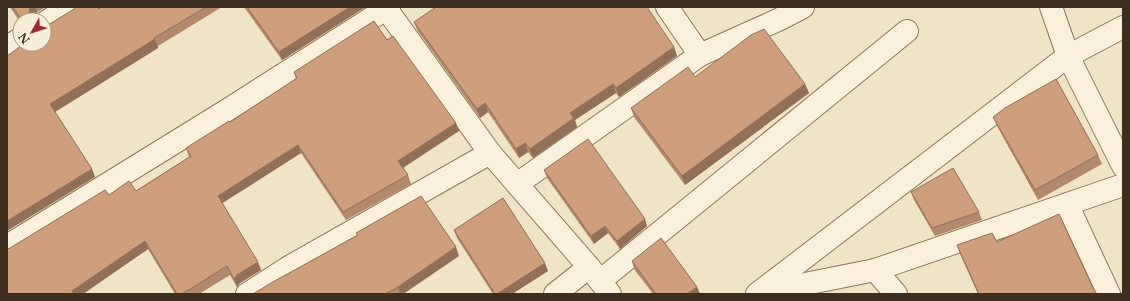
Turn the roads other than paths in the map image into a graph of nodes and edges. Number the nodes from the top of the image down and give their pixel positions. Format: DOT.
graph roads {
  1 [pos="70,7"];
  2 [pos="667,7"];
  3 [pos="803,7"];
  4 [pos="1051,7"];
  5 [pos="386,8"];
  6 [pos="52,19"];
  7 [pos="1123,27"];
  8 [pos="907,31"];
  9 [pos="700,55"];
  10 [pos="1068,56"];
  11 [pos="490,153"];
  12 [pos="1123,166"];
  13 [pos="517,184"];
  14 [pos="1123,184"];
  15 [pos="1067,204"];
  16 [pos="7,246"];
  17 [pos="874,270"];
  18 [pos="600,281"];
  19 [pos="247,294"];
  20 [pos="555,294"];
  21 [pos="758,294"];
  22 [pos="896,294"];
  23 [pos="1108,294"];
  1 -- 6 [label="street"];
  2 -- 9 [label="street"];
  3 -- 9 [label="street"];
  4 -- 10 [label="street"];
  5 -- 11 [label="street"];
  5 -- 16 [label="street"];
  7 -- 10 [label="street"];
  8 -- 18 [label="street"];
  9 -- 13 [label="street"];
  10 -- 12 [label="street"];
  10 -- 21 [label="street"];
  11 -- 13 [label="street"];
  11 -- 19 [label="street"];
  13 -- 18 [label="street"];
  14 -- 15 [label="street"];
  15 -- 17 [label="street"];
  15 -- 23 [label="street"];
  17 -- 21 [label="street"];
  17 -- 22 [label="street"];
  18 -- 20 [label="street"];
}
